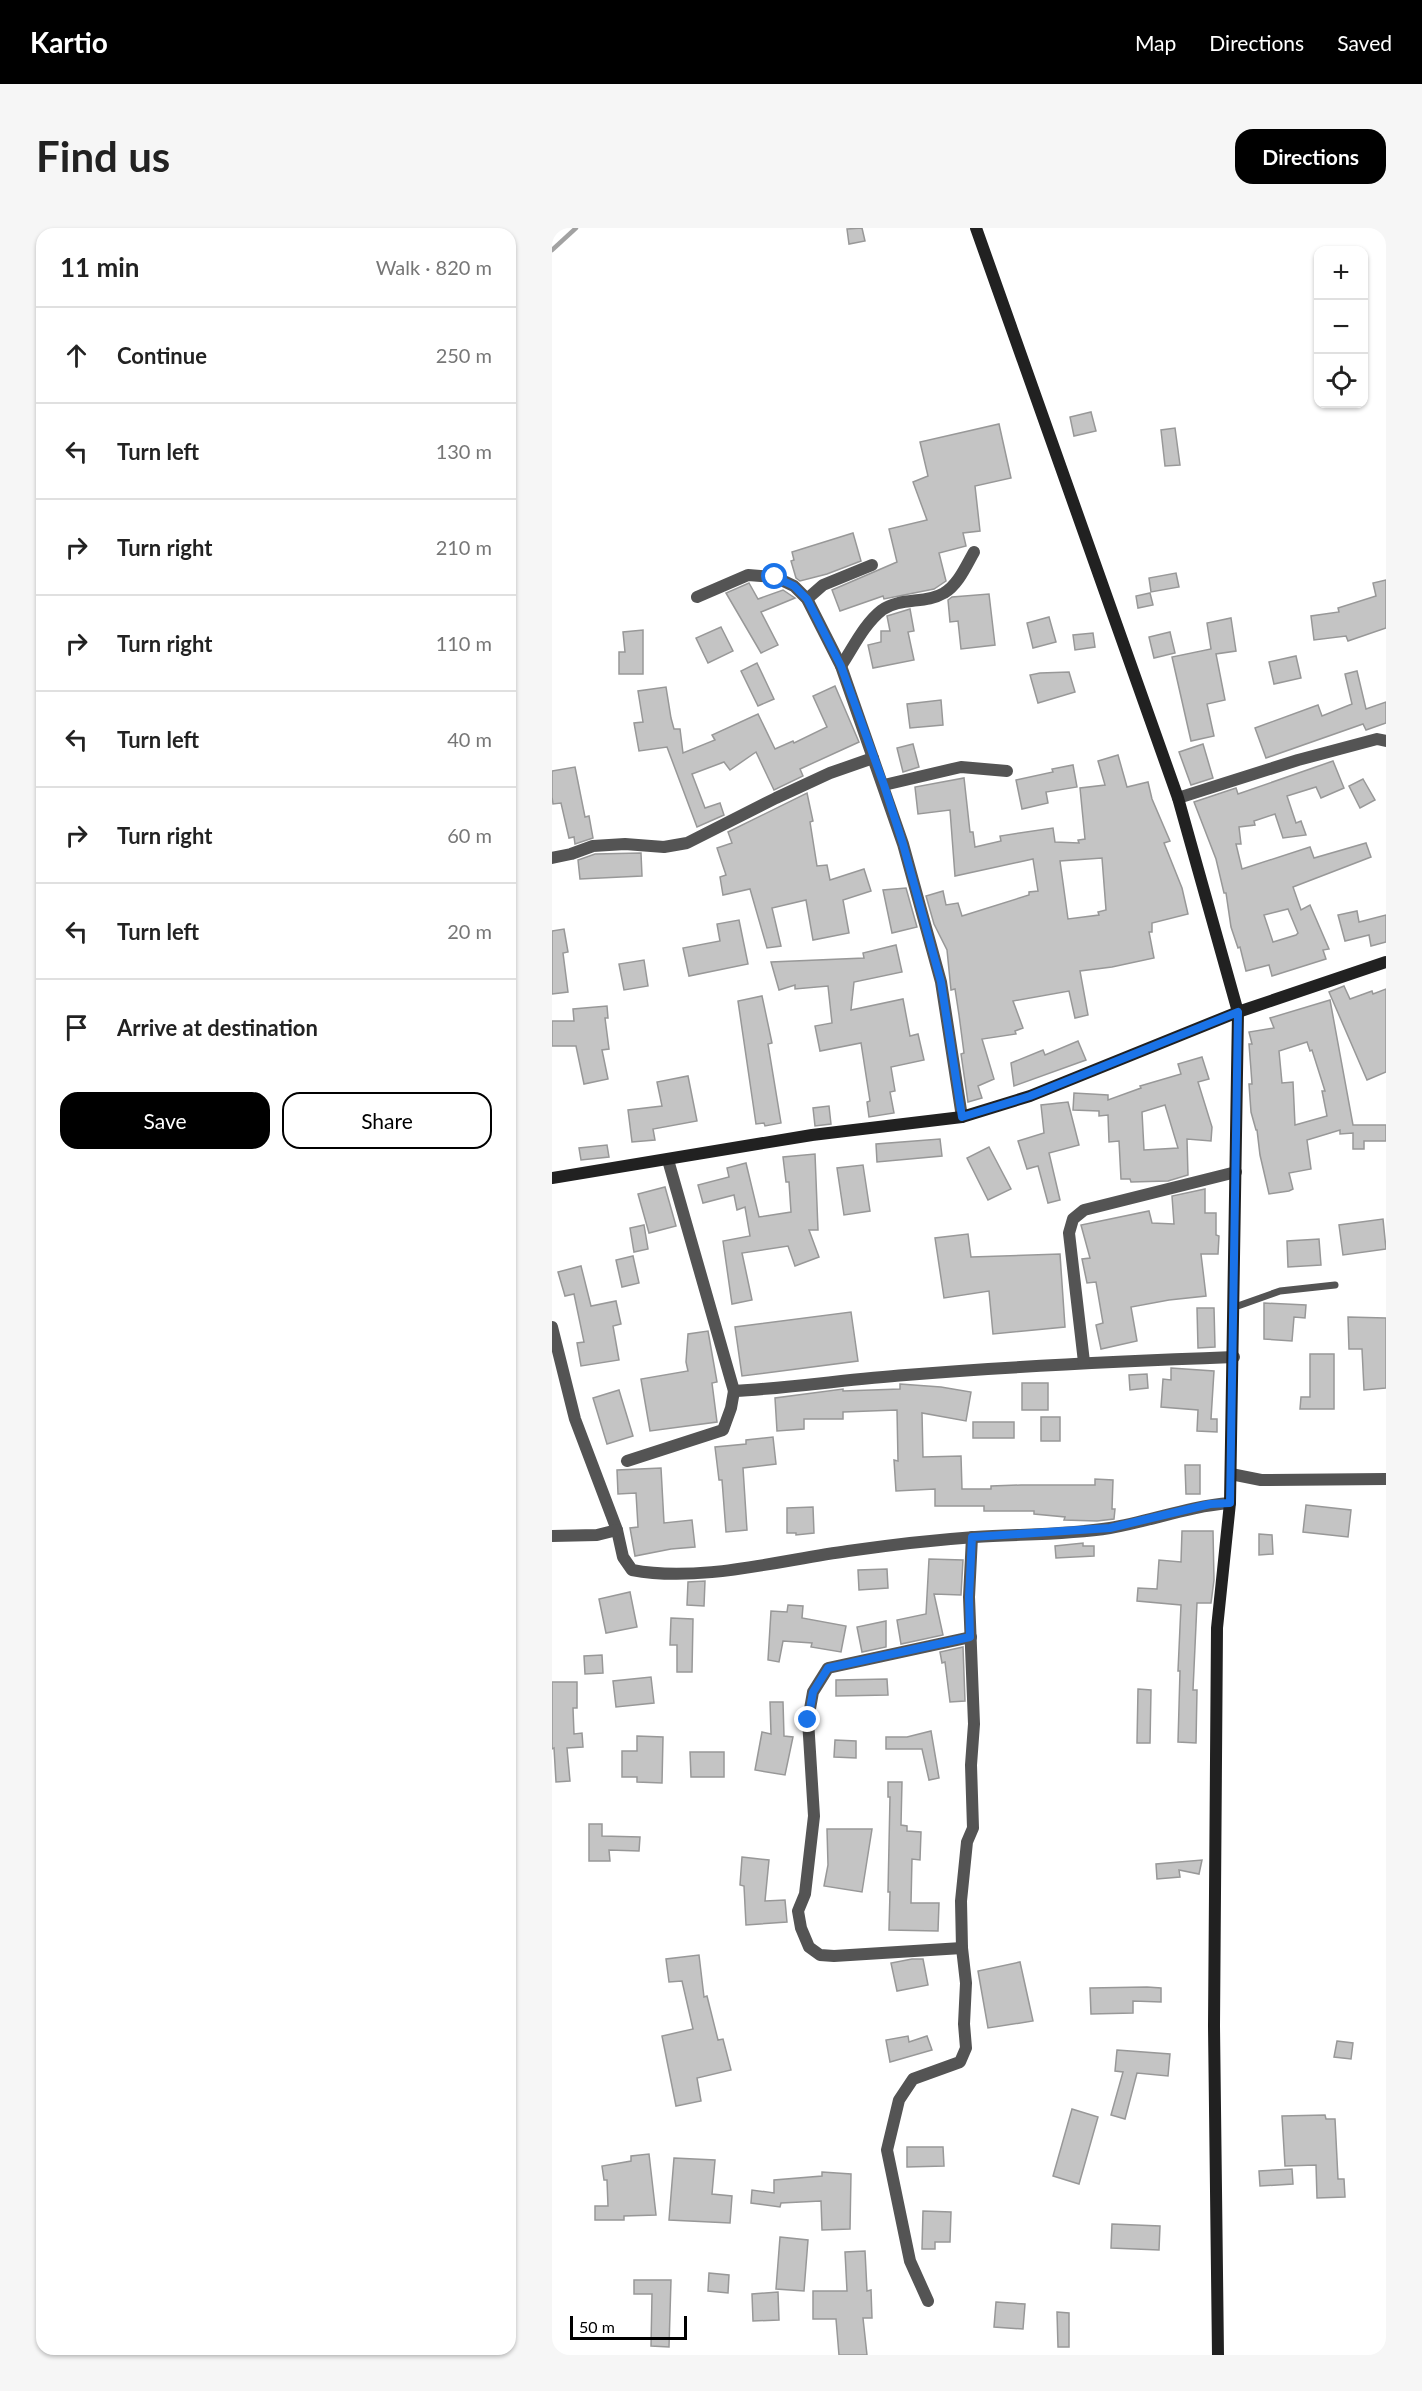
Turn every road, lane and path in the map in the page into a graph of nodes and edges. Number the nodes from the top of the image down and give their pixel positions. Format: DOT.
graph roads {
  1 [pos="975,228"];
  2 [pos="974,552"];
  3 [pos="872,565"];
  4 [pos="697,597"];
  5 [pos="807,599"];
  6 [pos="841,666"];
  7 [pos="1386,741"];
  8 [pos="873,758"];
  9 [pos="1008,771"];
  10 [pos="884,785"];
  11 [pos="1178,798"];
  12 [pos="552,858"];
  13 [pos="1386,962"];
  14 [pos="1238,1012"];
  15 [pos="962,1117"];
  16 [pos="668,1160"];
  17 [pos="1236,1172"];
  18 [pos="552,1178"];
  19 [pos="1335,1285"];
  20 [pos="1235,1307"];
  21 [pos="552,1327"];
  22 [pos="1234,1357"];
  23 [pos="1084,1362"];
  24 [pos="734,1391"];
  25 [pos="627,1461"];
  26 [pos="1231,1474"];
  27 [pos="1386,1479"];
  28 [pos="1230,1503"];
  29 [pos="617,1530"];
  30 [pos="552,1536"];
  31 [pos="972,1537"];
  32 [pos="970,1637"];
  33 [pos="962,1948"];
  34 [pos="928,2301"];
  35 [pos="1218,2355"];
  1 -- 11 [label="main road"];
  2 -- 6 [label="street"];
  3 -- 5 [label="street"];
  4 -- 5 [label="street"];
  5 -- 6 [label="street"];
  6 -- 8 [label="street"];
  7 -- 11 [label="street"];
  8 -- 10 [label="street"];
  8 -- 12 [label="street"];
  9 -- 10 [label="street"];
  10 -- 15 [label="street"];
  11 -- 14 [label="main road"];
  13 -- 14 [label="main road"];
  14 -- 15 [label="main road"];
  14 -- 17 [label="main road"];
  15 -- 16 [label="main road"];
  16 -- 18 [label="main road"];
  16 -- 24 [label="street"];
  17 -- 20 [label="main road"];
  17 -- 23 [label="street"];
  19 -- 20 [label="lane"];
  20 -- 22 [label="main road"];
  21 -- 29 [label="street"];
  22 -- 23 [label="street"];
  22 -- 26 [label="main road"];
  23 -- 24 [label="street"];
  24 -- 25 [label="street"];
  26 -- 27 [label="street"];
  26 -- 28 [label="main road"];
  28 -- 31 [label="street"];
  28 -- 35 [label="main road"];
  29 -- 30 [label="street"];
  29 -- 31 [label="street"];
  31 -- 32 [label="street"];
  32 -- 33 [label="street"];
  32 -- 33 [label="street"];
  33 -- 34 [label="street"];
}
